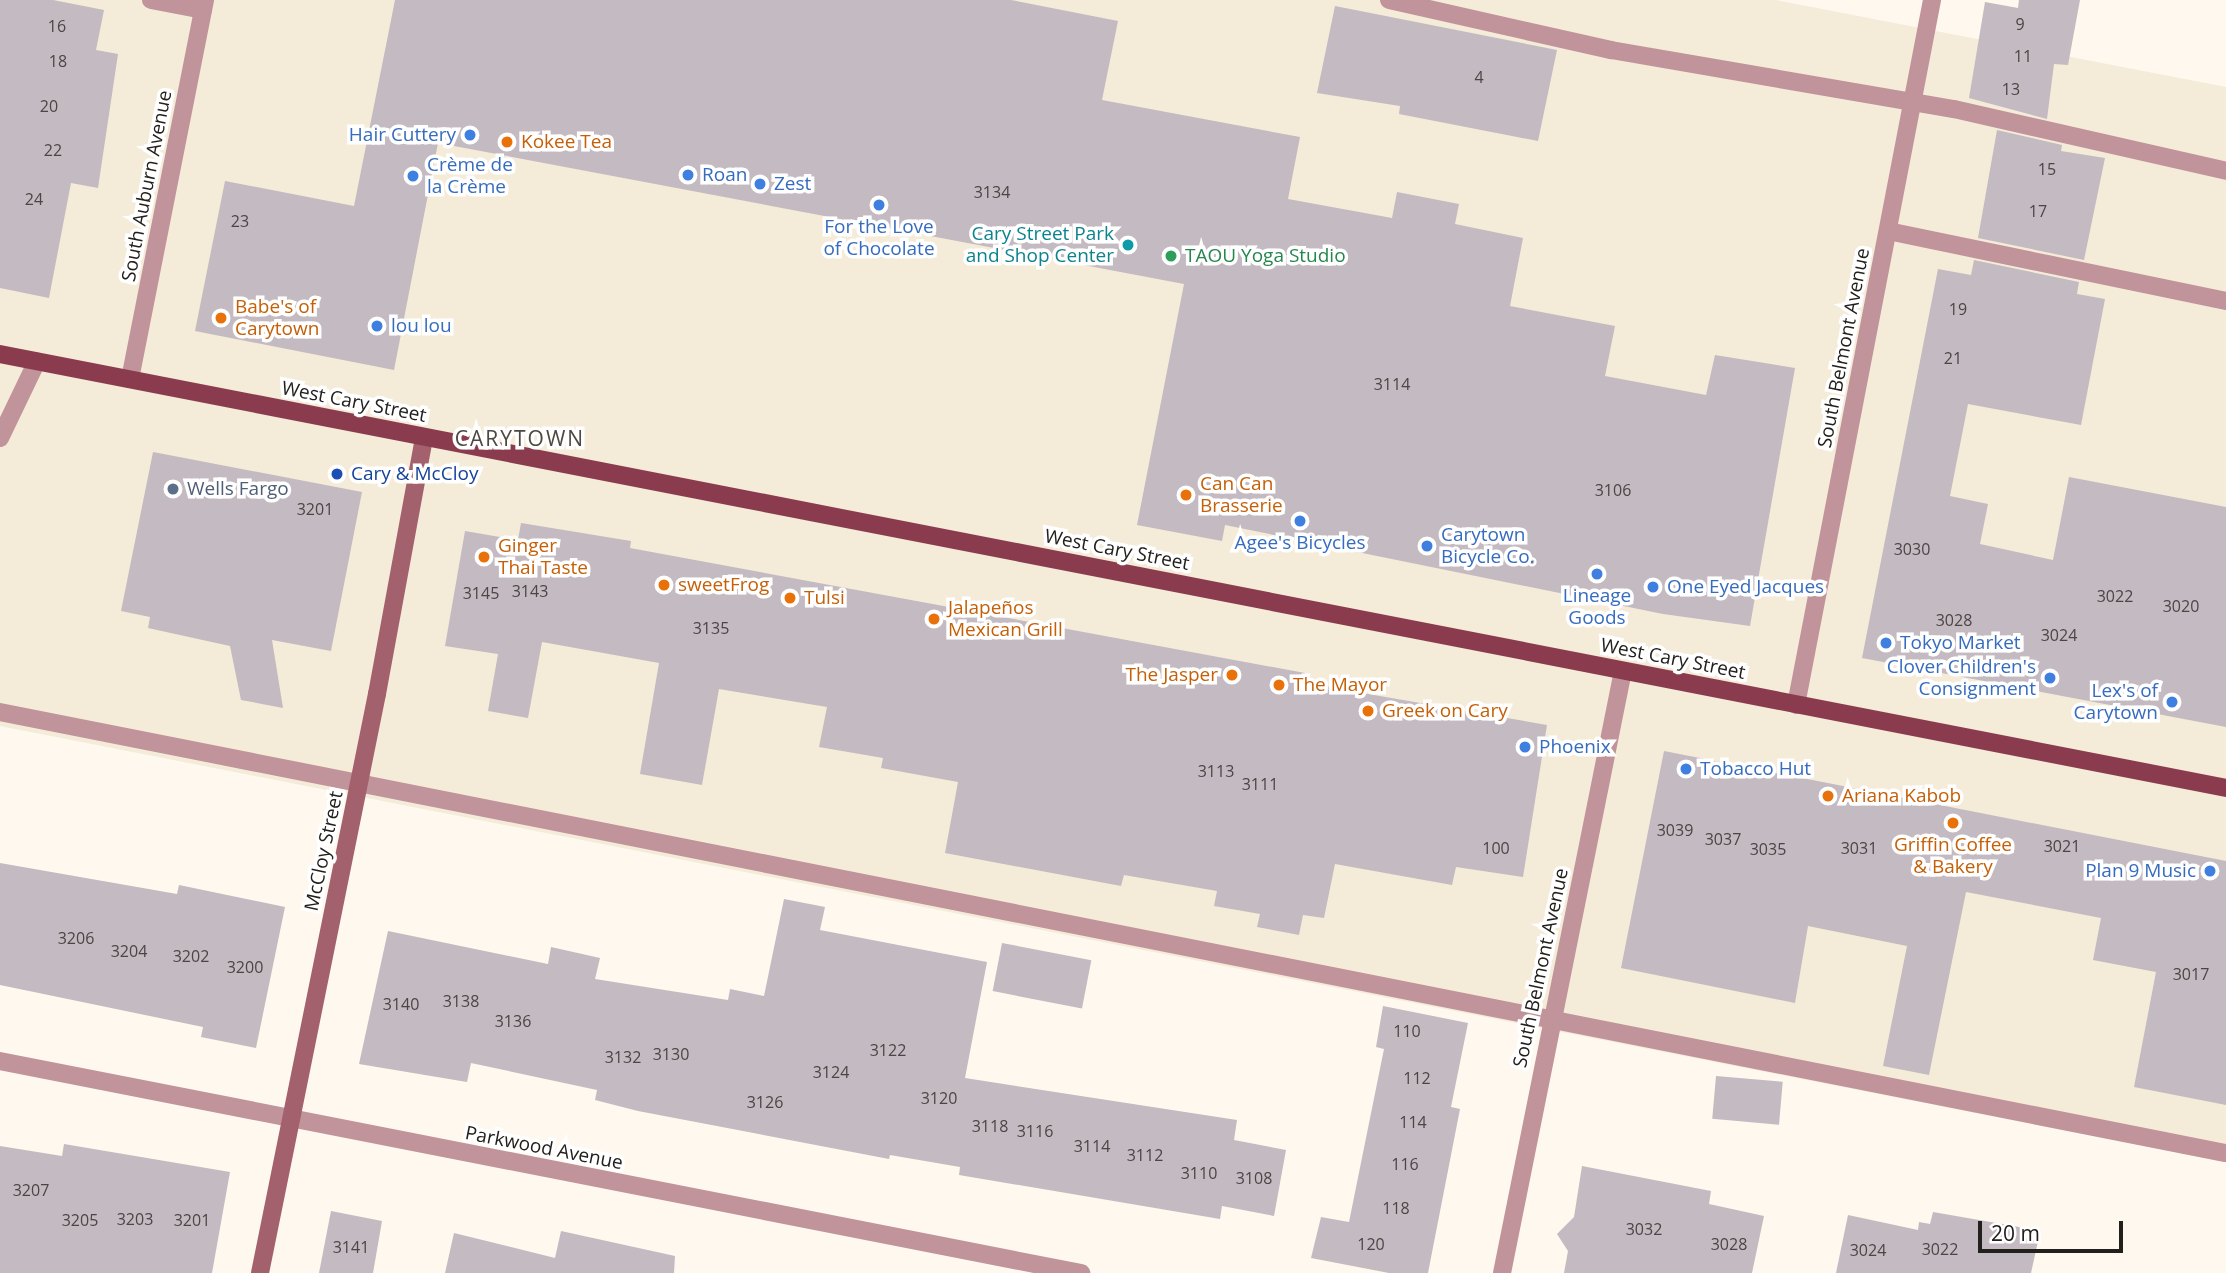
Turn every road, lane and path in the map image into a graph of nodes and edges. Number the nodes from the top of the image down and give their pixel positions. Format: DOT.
graph roads {
  1 [pos="151,0"];
  2 [pos="1389,0"];
  3 [pos="1932,0"];
  4 [pos="204,5"];
  5 [pos="1913,101"];
  6 [pos="2226,171"];
  7 [pos="1888,231"];
  8 [pos="2226,301"];
  9 [pos="0,354"];
  10 [pos="37,361"];
  11 [pos="130,379"];
  12 [pos="424,437"];
  13 [pos="0,438"];
  14 [pos="1623,671"];
  15 [pos="1796,705"];
  16 [pos="0,712"];
  17 [pos="359,785"];
  18 [pos="2226,788"];
  19 [pos="1552,1017"];
  20 [pos="0,1061"];
  21 [pos="290,1119"];
  22 [pos="2226,1153"];
  23 [pos="260,1273"];
  24 [pos="1081,1273"];
  25 [pos="1502,1273"];
  1 -- 4 [label="street"];
  2 -- 5 [label="street"];
  3 -- 5 [label="street, South Belmont Avenue"];
  4 -- 11 [label="street, South Auburn Avenue"];
  5 -- 6 [label="street"];
  5 -- 7 [label="street, South Belmont Avenue"];
  7 -- 8 [label="street"];
  7 -- 15 [label="street, South Belmont Avenue"];
  9 -- 10 [label="main road, West Cary Street"];
  10 -- 11 [label="main road, West Cary Street"];
  10 -- 13 [label="street"];
  11 -- 12 [label="main road, West Cary Street"];
  12 -- 14 [label="main road, West Cary Street"];
  12 -- 17 [label="street, McCloy Street"];
  14 -- 15 [label="main road, West Cary Street"];
  14 -- 19 [label="street, South Belmont Avenue"];
  15 -- 18 [label="main road, West Cary Street"];
  16 -- 17 [label="street"];
  17 -- 19 [label="street"];
  17 -- 21 [label="street, McCloy Street"];
  19 -- 22 [label="street"];
  19 -- 25 [label="street, South Belmont Avenue"];
  20 -- 21 [label="street, Parkwood Avenue"];
  21 -- 23 [label="street, McCloy Street"];
  21 -- 24 [label="street, Parkwood Avenue"];
}
